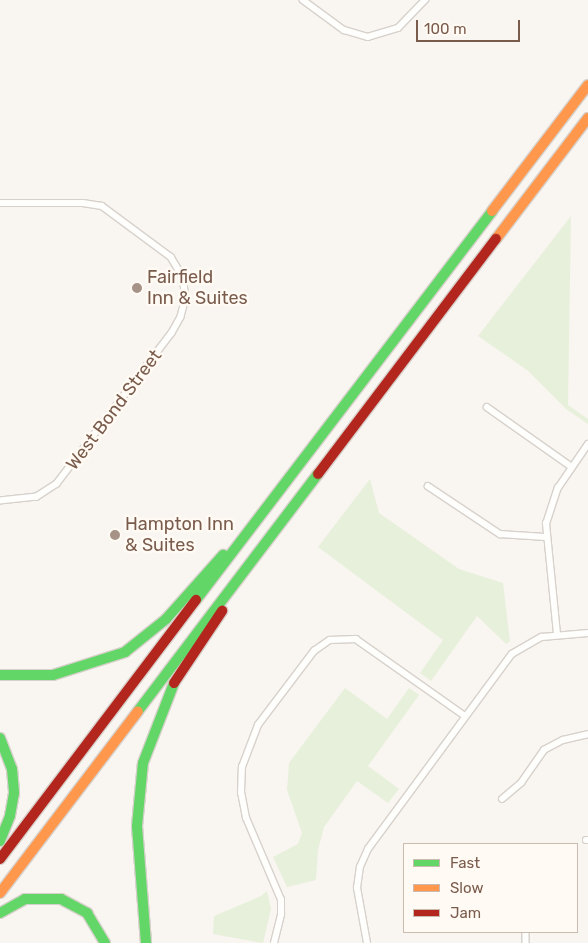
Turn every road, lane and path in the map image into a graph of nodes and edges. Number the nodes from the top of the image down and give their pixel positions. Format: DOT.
graph roads {
  1 [pos="302,0"];
  2 [pos="425,0"];
  3 [pos="588,85"];
  4 [pos="588,118"];
  5 [pos="0,203"];
  6 [pos="487,407"];
  7 [pos="588,444"];
  8 [pos="572,467"];
  9 [pos="428,486"];
  10 [pos="274,498"];
  11 [pos="0,501"];
  12 [pos="291,508"];
  13 [pos="545,537"];
  14 [pos="588,633"];
  15 [pos="557,634"];
  16 [pos="0,675"];
  17 [pos="465,716"];
  18 [pos="588,734"];
  19 [pos="0,738"];
  20 [pos="502,799"];
  21 [pos="0,841"];
  22 [pos="0,858"];
  23 [pos="0,893"];
  24 [pos="0,912"];
  25 [pos="105,943"];
  26 [pos="146,943"];
  27 [pos="274,943"];
  28 [pos="367,943"];
  1 -- 2 [label="street"];
  3 -- 10 [label="highway"];
  4 -- 12 [label="highway"];
  5 -- 11 [label="street, West Bond Street"];
  6 -- 8 [label="street"];
  7 -- 8 [label="street"];
  8 -- 13 [label="street"];
  9 -- 13 [label="street"];
  10 -- 16 [label="highway"];
  10 -- 22 [label="highway"];
  12 -- 23 [label="highway"];
  12 -- 26 [label="highway"];
  13 -- 15 [label="street"];
  14 -- 15 [label="street"];
  15 -- 17 [label="street"];
  17 -- 27 [label="street"];
  17 -- 28 [label="street"];
  18 -- 20 [label="street"];
  19 -- 21 [label="highway"];
  24 -- 25 [label="highway"];
}
